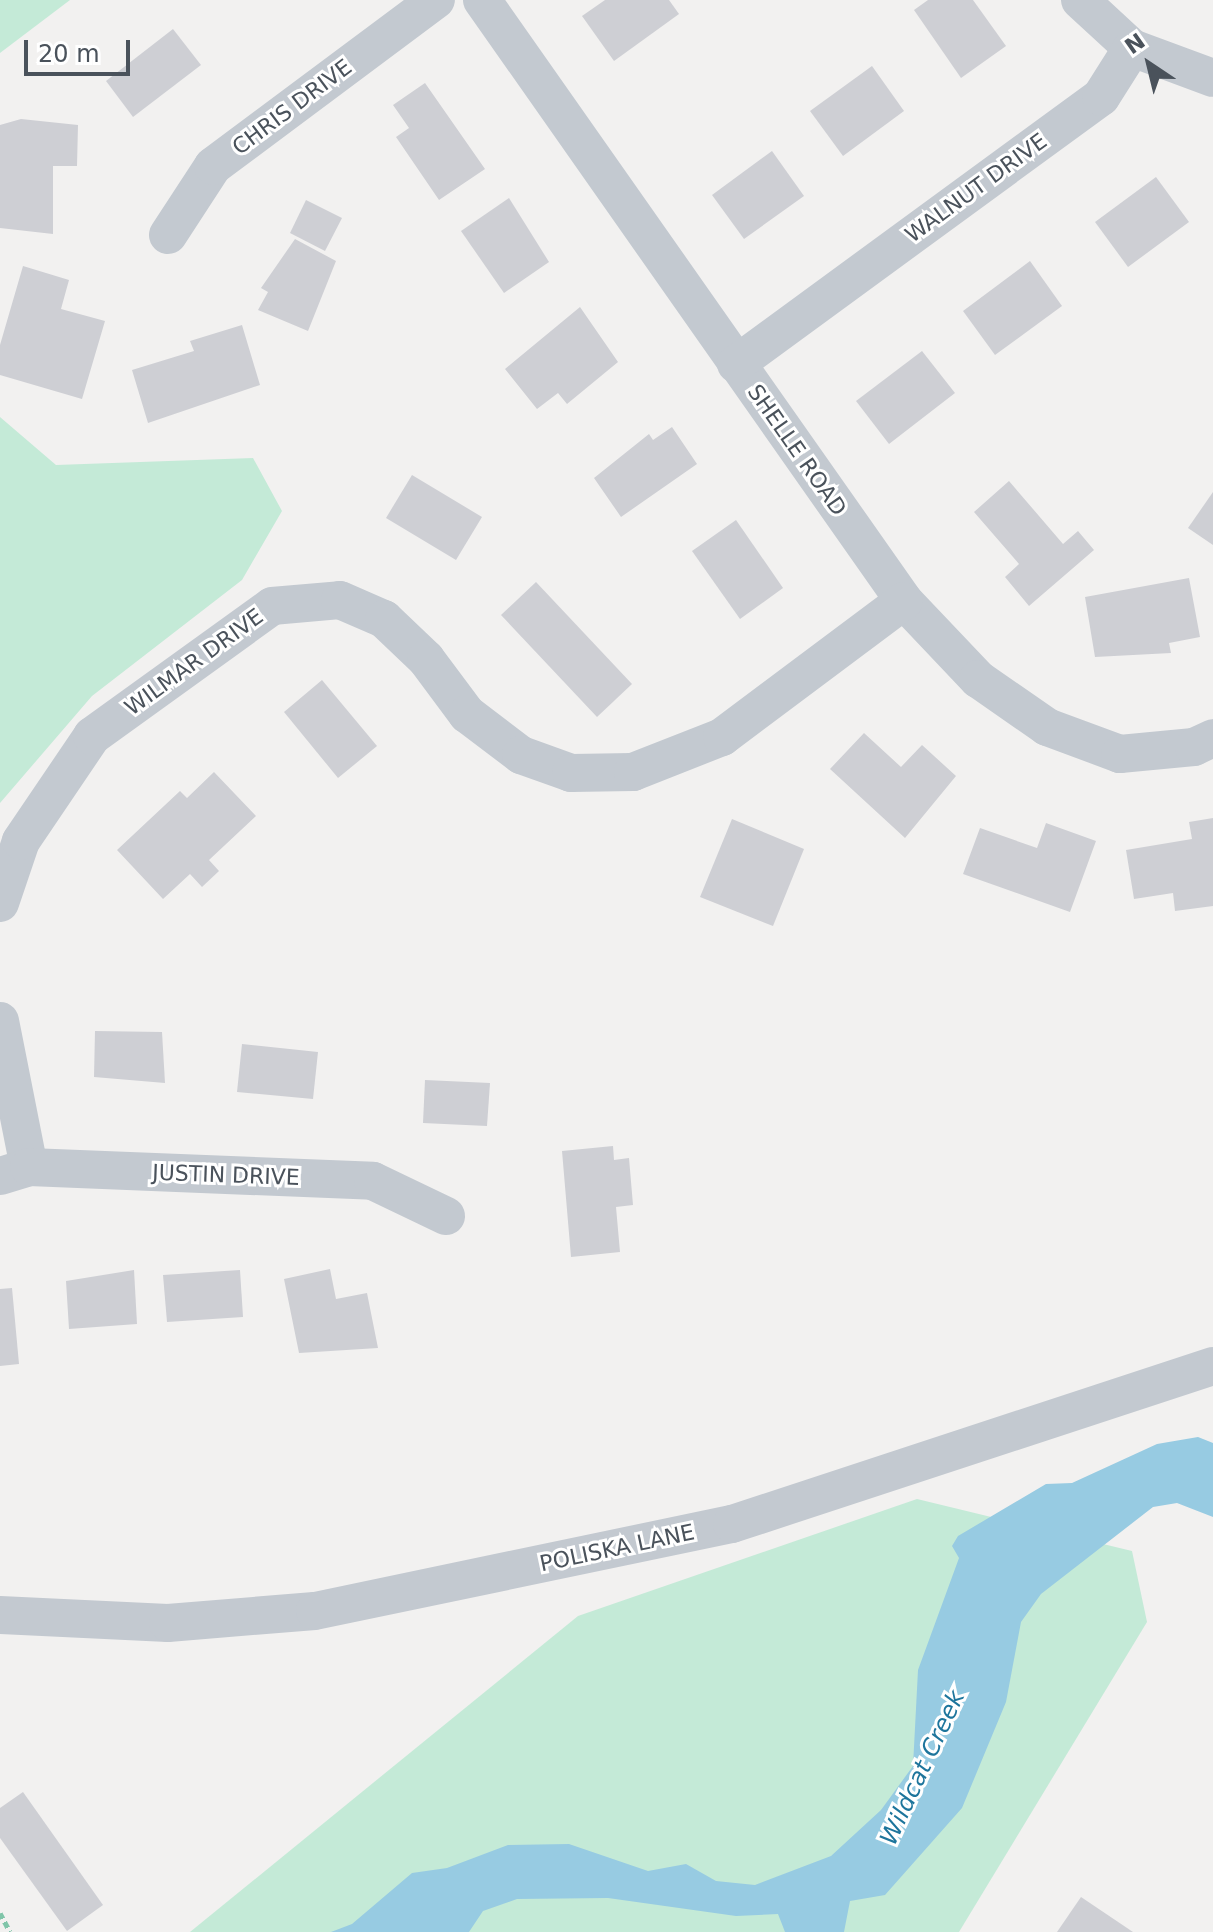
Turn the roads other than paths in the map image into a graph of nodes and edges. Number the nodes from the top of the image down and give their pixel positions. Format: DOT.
graph roads {
  1 [pos="436,0"];
  2 [pos="482,0"];
  3 [pos="1080,0"];
  4 [pos="1132,48"];
  5 [pos="1213,78"];
  6 [pos="168,235"];
  7 [pos="736,364"];
  8 [pos="904,601"];
  9 [pos="1213,738"];
  10 [pos="0,903"];
  11 [pos="0,1021"];
  12 [pos="14,1172"];
  13 [pos="446,1216"];
  14 [pos="1213,1366"];
  15 [pos="0,1615"];
  1 -- 6 [label="street, CHRIS DRIVE"];
  2 -- 7 [label="street, SHELLE ROAD"];
  3 -- 4 [label="street"];
  4 -- 5 [label="street"];
  4 -- 7 [label="street, WALNUT DRIVE"];
  7 -- 8 [label="street, SHELLE ROAD"];
  8 -- 9 [label="street, SHELLE ROAD"];
  8 -- 10 [label="street, WILMAR DRIVE"];
  11 -- 12 [label="street"];
  12 -- 13 [label="street, JUSTIN DRIVE"];
  14 -- 15 [label="street, POLISKA LANE"];
}
